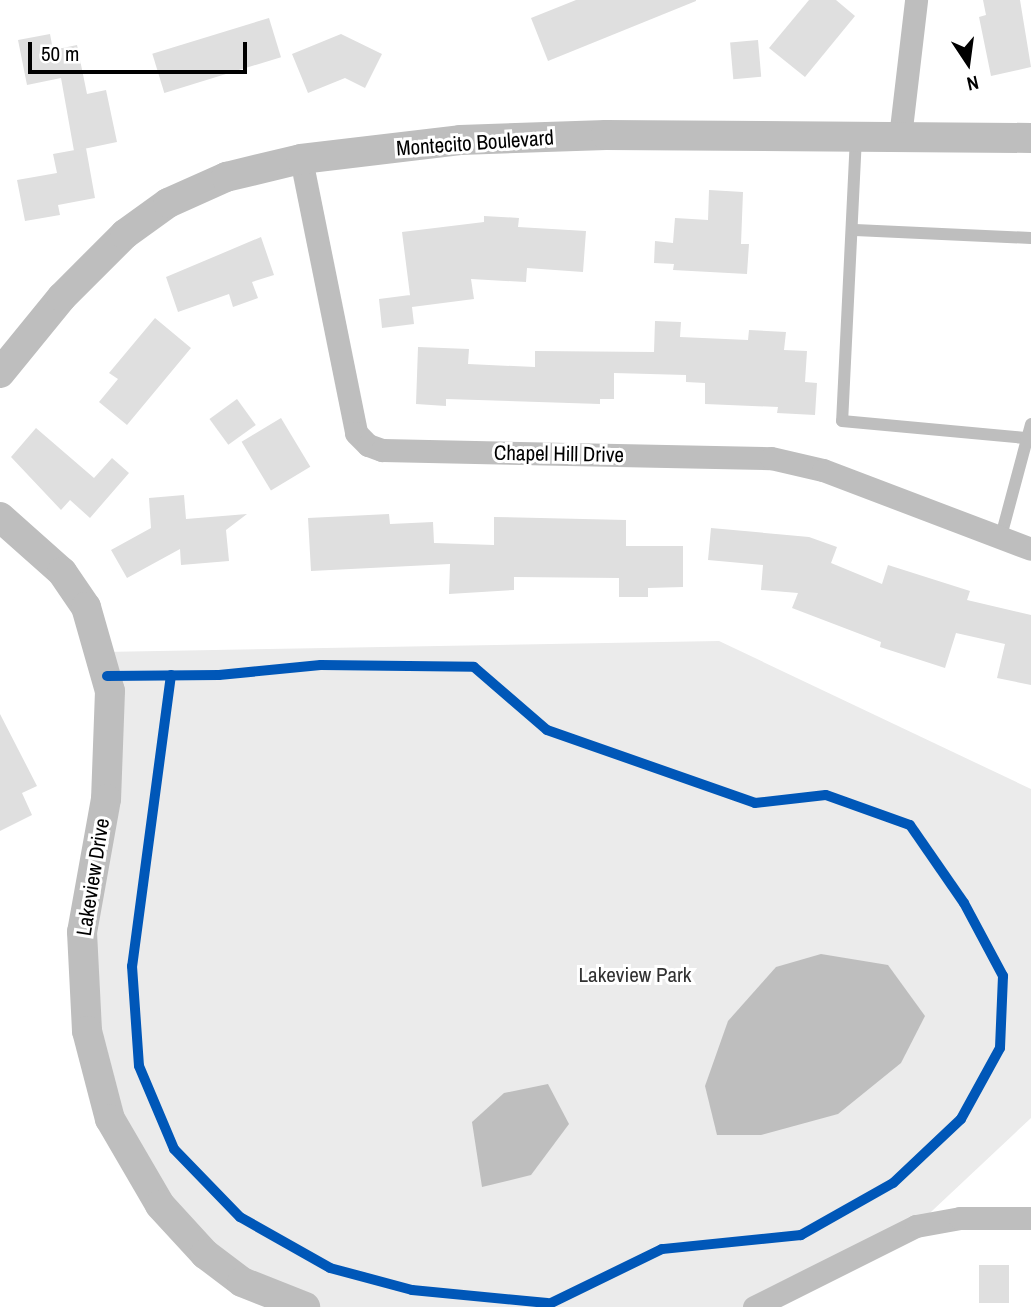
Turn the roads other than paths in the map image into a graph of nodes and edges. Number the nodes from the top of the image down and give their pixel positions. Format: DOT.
graph roads {
  1 [pos="916,0"];
  2 [pos="856,137"];
  3 [pos="900,137"];
  4 [pos="1031,138"];
  5 [pos="302,159"];
  6 [pos="855,230"];
  7 [pos="1031,238"];
  8 [pos="0,373"];
  9 [pos="1031,424"];
  10 [pos="1027,438"];
  11 [pos="0,517"];
  12 [pos="1000,541"];
  13 [pos="1031,549"];
  14 [pos="1031,1218"];
  15 [pos="305,1307"];
  16 [pos="754,1307"];
  1 -- 3 [label="street"];
  2 -- 3 [label="street, Montecito Boulevard"];
  2 -- 5 [label="street, Montecito Boulevard"];
  2 -- 6 [label="lane"];
  3 -- 4 [label="street, Montecito Boulevard"];
  5 -- 8 [label="street, Montecito Boulevard"];
  5 -- 12 [label="street, Chapel Hill Drive"];
  6 -- 7 [label="lane"];
  6 -- 10 [label="lane"];
  9 -- 10 [label="lane"];
  10 -- 12 [label="lane"];
  11 -- 15 [label="street, Lakeview Drive"];
  12 -- 13 [label="street, Chapel Hill Drive"];
  14 -- 16 [label="street"];
}
